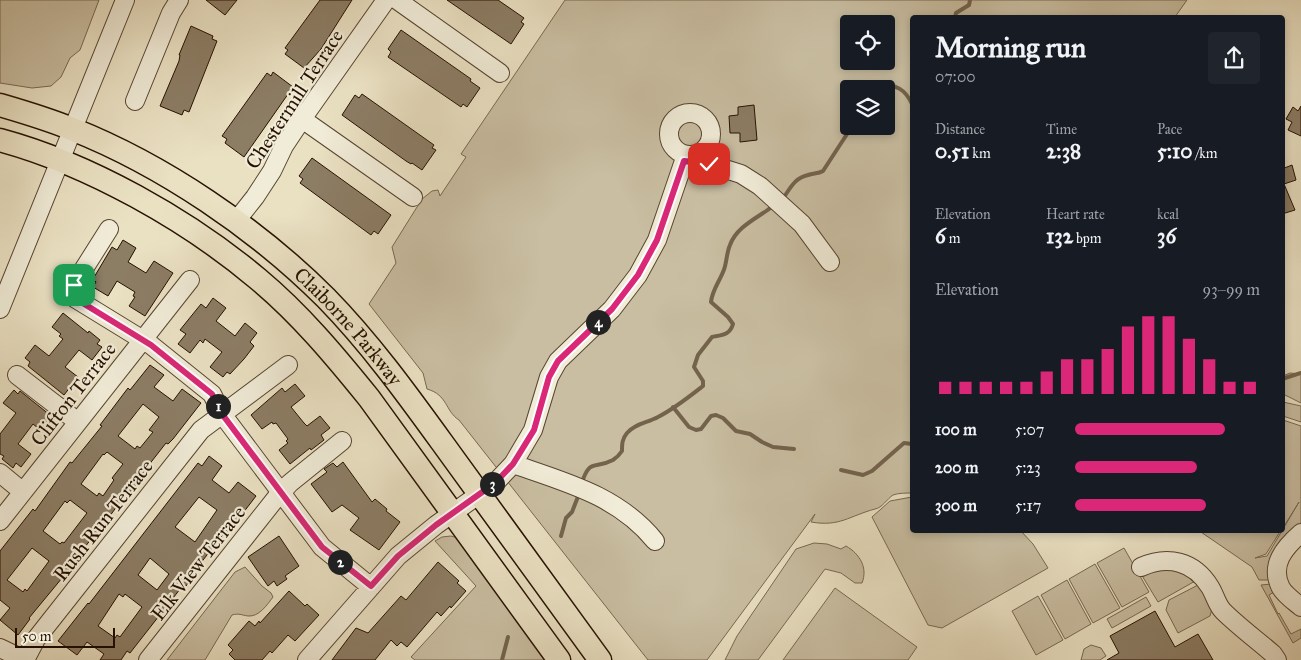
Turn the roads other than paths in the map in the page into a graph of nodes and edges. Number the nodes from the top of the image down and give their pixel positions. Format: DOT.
graph roads {
  1 [pos="125,0"];
  2 [pos="179,0"];
  3 [pos="386,0"];
  4 [pos="397,0"];
  5 [pos="500,73"];
  6 [pos="135,101"];
  7 [pos="0,105"];
  8 [pos="302,119"];
  9 [pos="72,129"];
  10 [pos="0,140"];
  11 [pos="60,161"];
  12 [pos="413,197"];
  13 [pos="236,221"];
  14 [pos="109,229"];
  15 [pos="830,262"];
  16 [pos="190,280"];
  17 [pos="0,310"];
  18 [pos="142,340"];
  19 [pos="288,365"];
  20 [pos="18,375"];
  21 [pos="222,414"];
  22 [pos="78,422"];
  23 [pos="342,441"];
  24 [pos="513,464"];
  25 [pos="0,474"];
  26 [pos="23,492"];
  27 [pos="281,493"];
  28 [pos="479,493"];
  29 [pos="453,514"];
  30 [pos="0,521"];
  31 [pos="1301,533"];
  32 [pos="655,541"];
  33 [pos="1141,567"];
  34 [pos="371,586"];
  35 [pos="1301,607"];
  36 [pos="0,648"];
  37 [pos="25,660"];
  38 [pos="148,660"];
  39 [pos="307,660"];
  40 [pos="559,660"];
  41 [pos="600,660"];
  42 [pos="1276,660"];
  1 -- 9 [label="street"];
  2 -- 6 [label="street"];
  3 -- 8 [label="street, Chestermill Terrace"];
  4 -- 5 [label="street"];
  7 -- 9 [label="main road, Claiborne Parkway"];
  8 -- 12 [label="street"];
  8 -- 13 [label="street, Chestermill Terrace"];
  9 -- 11 [label="street"];
  9 -- 13 [label="main road, Claiborne Parkway"];
  10 -- 11 [label="main road, Claiborne Parkway"];
  11 -- 17 [label="street"];
  11 -- 29 [label="main road, Claiborne Parkway"];
  13 -- 28 [label="main road, Claiborne Parkway"];
  14 -- 18 [label="street"];
  15 -- 24 [label="street"];
  16 -- 18 [label="street, Clifton Terrace"];
  18 -- 21 [label="street"];
  18 -- 22 [label="street, Clifton Terrace"];
  19 -- 21 [label="street, Rush Run Terrace"];
  20 -- 22 [label="street"];
  21 -- 27 [label="street"];
  21 -- 37 [label="street, Rush Run Terrace"];
  22 -- 26 [label="street, Clifton Terrace"];
  23 -- 27 [label="street, Elk View Terrace"];
  24 -- 28 [label="street"];
  24 -- 32 [label="street"];
  25 -- 26 [label="street"];
  26 -- 30 [label="street, Clifton Terrace"];
  27 -- 34 [label="street"];
  27 -- 38 [label="street, Elk View Terrace"];
  28 -- 29 [label="street"];
  28 -- 41 [label="main road, Claiborne Parkway"];
  29 -- 34 [label="street"];
  29 -- 40 [label="main road, Claiborne Parkway"];
  31 -- 35 [label="street"];
  33 -- 42 [label="street"];
  34 -- 39 [label="street"];
  36 -- 37 [label="street"];
}
